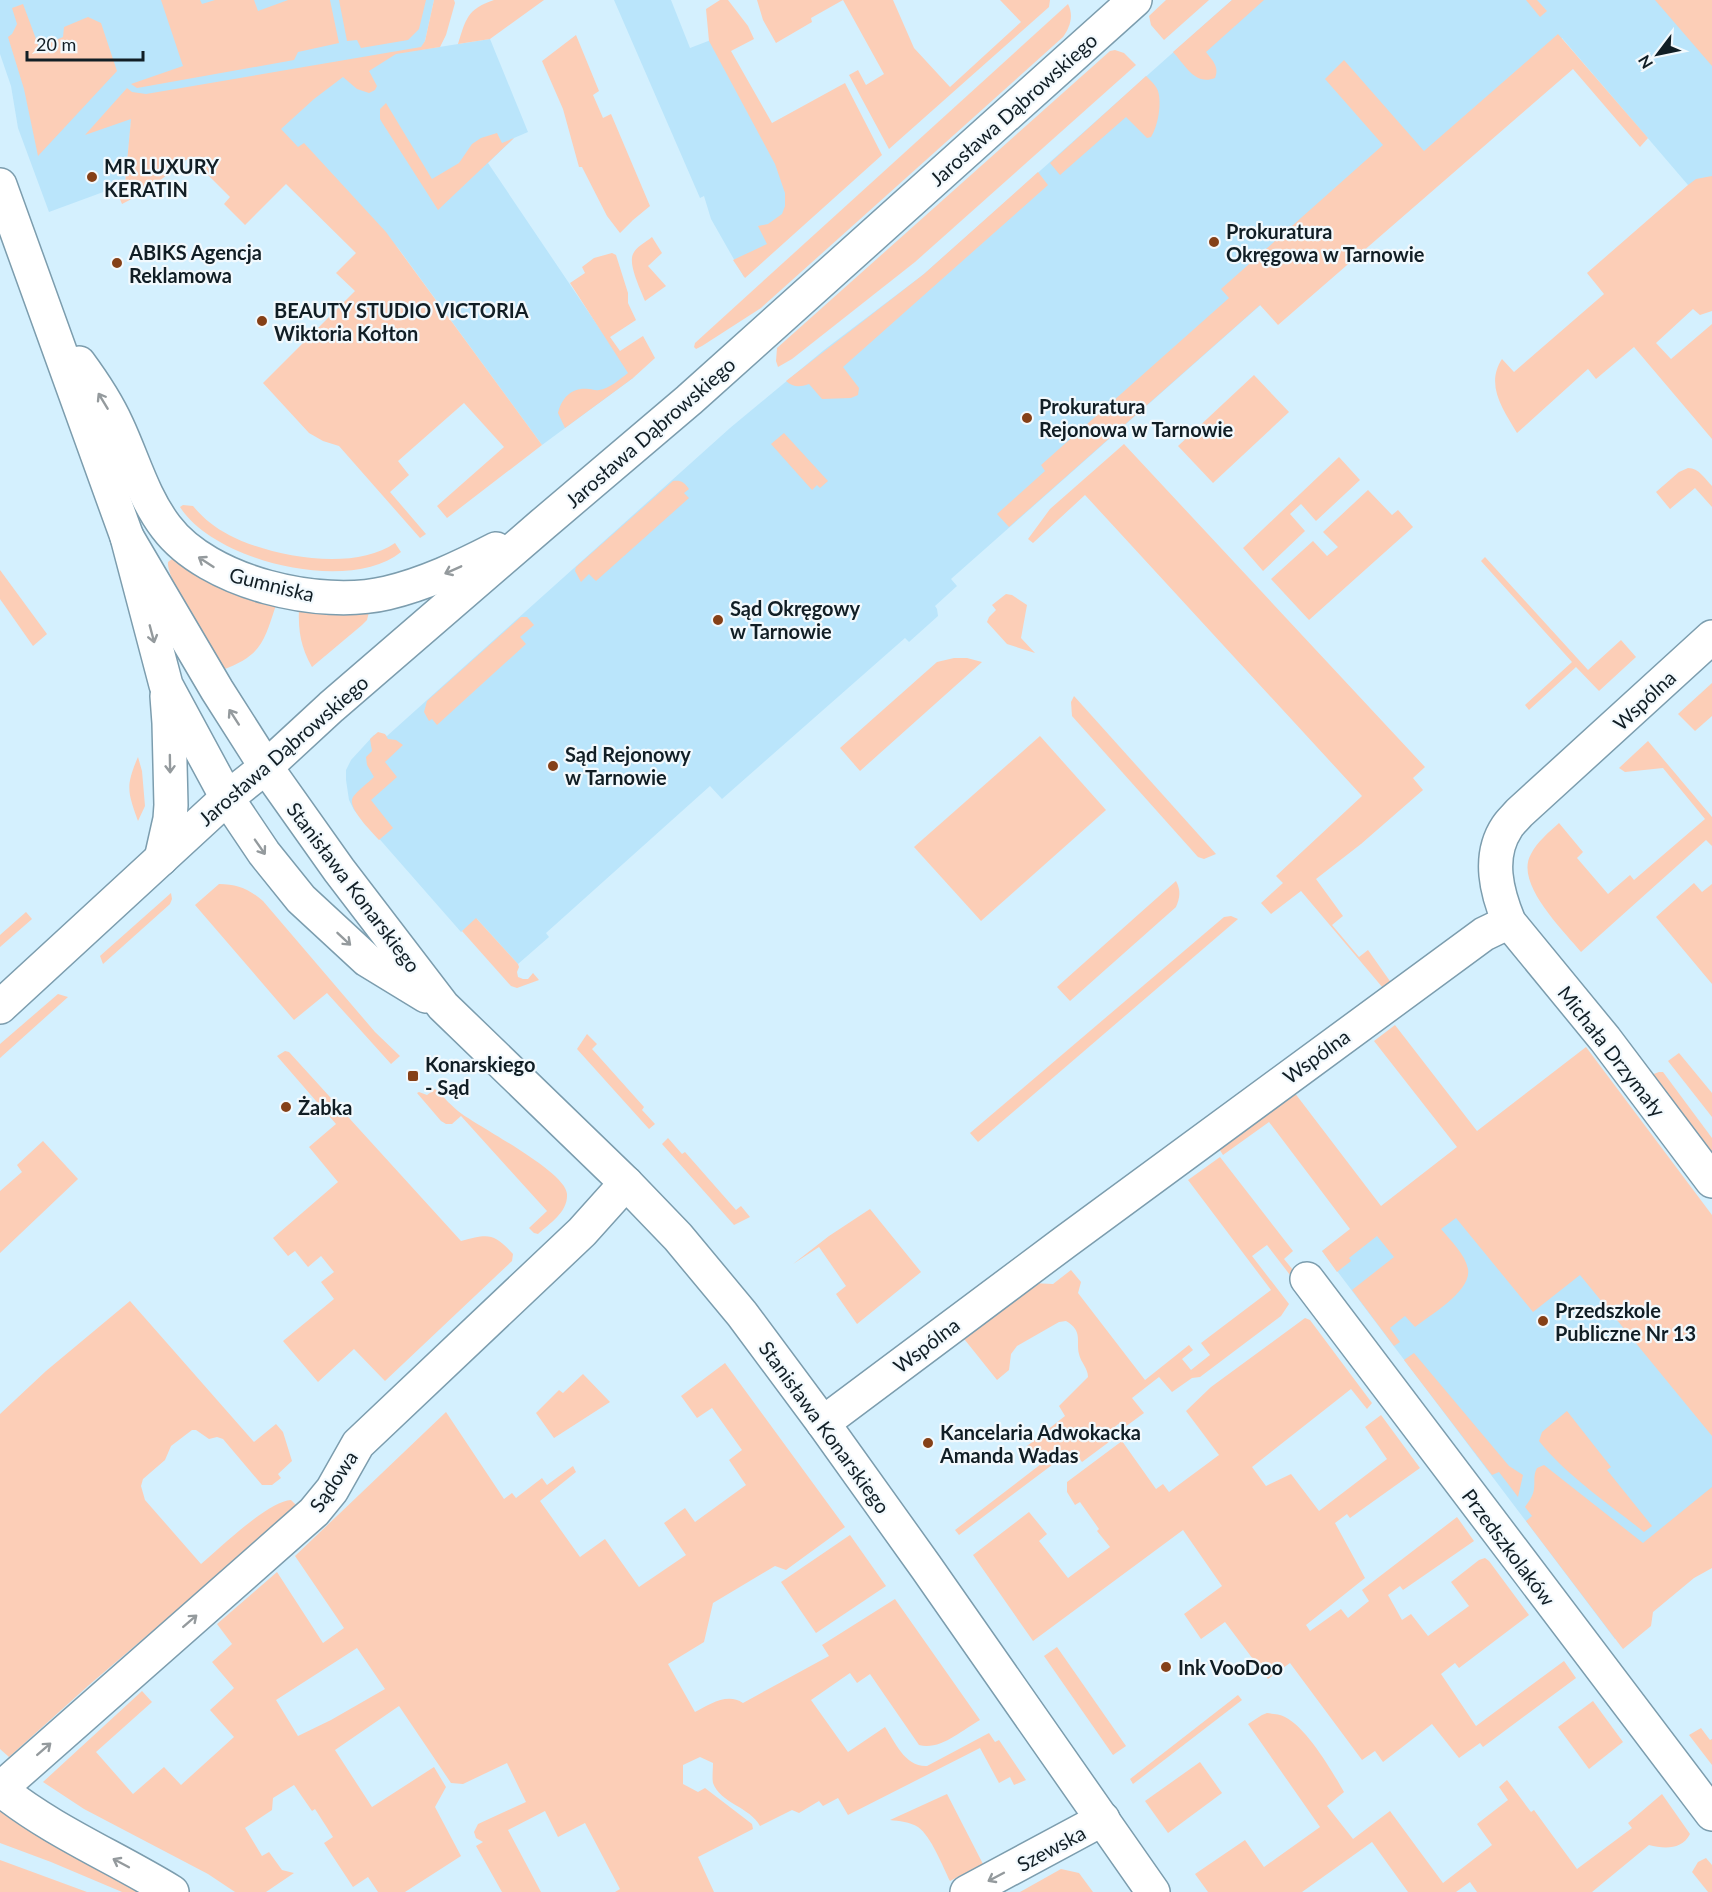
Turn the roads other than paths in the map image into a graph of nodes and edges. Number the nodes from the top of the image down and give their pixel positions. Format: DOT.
graph roads {
  1 [pos="1135,0"];
  2 [pos="1101,11"];
  3 [pos="0,185"];
  4 [pos="50,323"];
  5 [pos="543,524"];
  6 [pos="127,537"];
  7 [pos="1712,637"];
  8 [pos="166,685"];
  9 [pos="266,766"];
  10 [pos="227,798"];
  11 [pos="161,859"];
  12 [pos="1509,922"];
  13 [pos="443,1006"];
  14 [pos="0,1007"];
  15 [pos="1712,1181"];
  16 [pos="626,1183"];
  17 [pos="1307,1280"];
  18 [pos="823,1423"];
  19 [pos="0,1789"];
  20 [pos="1712,1814"];
  21 [pos="1103,1819"];
  22 [pos="172,1892"];
  23 [pos="968,1892"];
  24 [pos="1153,1892"];
  1 -- 2 [label="street, Jarosława Dąbrowskiego"];
  2 -- 5 [label="street, Jarosława Dąbrowskiego"];
  3 -- 4 [label="street, Gumniska"];
  5 -- 4 [label="street, Gumniska, one-way"];
  4 -- 6 [label="street, Gumniska"];
  5 -- 9 [label="street, Jarosława Dąbrowskiego"];
  6 -- 8 [label="street, Gumniska, one-way"];
  9 -- 6 [label="street, Gumniska, one-way"];
  7 -- 12 [label="street, Wspólna"];
  8 -- 10 [label="street, Gumniska"];
  8 -- 11 [label="street, Jarosława Dąbrowskiego, one-way"];
  9 -- 10 [label="street, Jarosława Dąbrowskiego"];
  9 -- 13 [label="street, Stanisława Konarskiego"];
  10 -- 11 [label="street, Jarosława Dąbrowskiego"];
  10 -- 13 [label="street, Stanisława Konarskiego, one-way"];
  11 -- 14 [label="street, Jarosława Dąbrowskiego"];
  12 -- 15 [label="street, Michała Drzymały"];
  12 -- 18 [label="street, Wspólna"];
  13 -- 16 [label="street, Stanisława Konarskiego"];
  16 -- 18 [label="street, Stanisława Konarskiego"];
  19 -- 16 [label="street, Sądowa, one-way"];
  17 -- 20 [label="street, Przedszkolaków"];
  18 -- 21 [label="street, Stanisława Konarskiego"];
  22 -- 19 [label="street, one-way"];
  21 -- 23 [label="street, Szewska, one-way"];
  21 -- 24 [label="street, Stanisława Konarskiego"];
}
